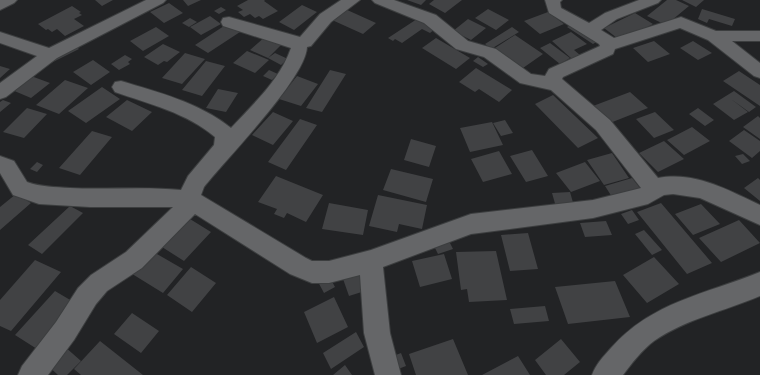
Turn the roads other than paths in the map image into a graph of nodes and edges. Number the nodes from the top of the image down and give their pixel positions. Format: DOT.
graph roads {
  1 [pos="9,0"];
  2 [pos="158,0"];
  3 [pos="352,0"];
  4 [pos="380,0"];
  5 [pos="554,0"];
  6 [pos="653,0"];
  7 [pos="0,5"];
  8 [pos="229,22"];
  9 [pos="590,30"];
  10 [pos="714,36"];
  11 [pos="760,36"];
  12 [pos="0,37"];
  13 [pos="297,43"];
  14 [pos="608,46"];
  15 [pos="51,54"];
  16 [pos="760,72"];
  17 [pos="556,85"];
  18 [pos="121,87"];
  19 [pos="0,92"];
  20 [pos="224,148"];
  21 [pos="0,164"];
  22 [pos="655,190"];
  23 [pos="191,200"];
  24 [pos="760,215"];
  25 [pos="371,261"];
  26 [pos="760,284"];
  27 [pos="31,375"];
  28 [pos="388,375"];
  29 [pos="605,375"];
  1 -- 7 [label="street"];
  2 -- 15 [label="street"];
  3 -- 13 [label="street"];
  4 -- 17 [label="street"];
  5 -- 9 [label="street"];
  6 -- 9 [label="street"];
  8 -- 13 [label="street"];
  9 -- 14 [label="street"];
  10 -- 11 [label="street"];
  10 -- 14 [label="street"];
  10 -- 16 [label="street"];
  12 -- 15 [label="street"];
  13 -- 20 [label="street"];
  14 -- 17 [label="street"];
  15 -- 19 [label="street"];
  17 -- 22 [label="street"];
  18 -- 20 [label="street"];
  20 -- 23 [label="street"];
  21 -- 23 [label="street"];
  22 -- 24 [label="street"];
  22 -- 25 [label="street"];
  23 -- 25 [label="street"];
  23 -- 27 [label="street"];
  25 -- 28 [label="street"];
  26 -- 29 [label="street"];
}
